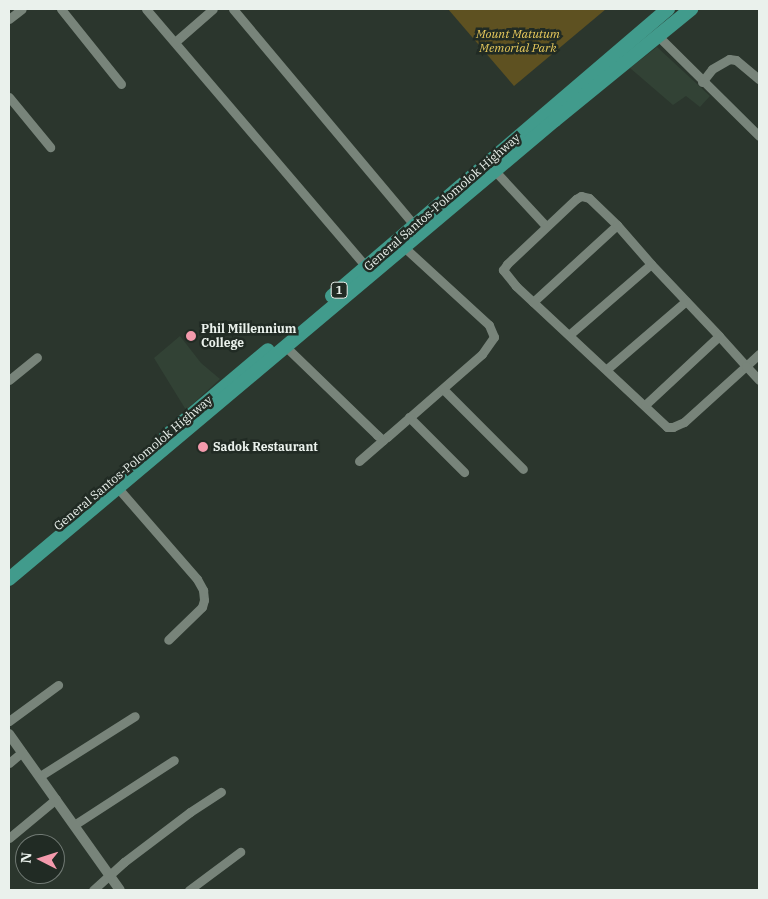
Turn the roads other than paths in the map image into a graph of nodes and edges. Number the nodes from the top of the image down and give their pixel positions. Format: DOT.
graph roads {
  1 [pos="22,9"];
  2 [pos="61,9"];
  3 [pos="146,9"];
  4 [pos="213,9"];
  5 [pos="233,9"];
  6 [pos="668,9"];
  7 [pos="691,9"];
  8 [pos="9,19"];
  9 [pos="658,36"];
  10 [pos="174,42"];
  11 [pos="759,79"];
  12 [pos="702,82"];
  13 [pos="121,84"];
  14 [pos="9,97"];
  15 [pos="759,136"];
  16 [pos="50,147"];
  17 [pos="495,171"];
  18 [pos="617,225"];
  19 [pos="415,226"];
  20 [pos="546,226"];
  21 [pos="405,248"];
  22 [pos="651,264"];
  23 [pos="366,267"];
  24 [pos="686,301"];
  25 [pos="533,302"];
  26 [pos="569,335"];
  27 [pos="719,336"];
  28 [pos="286,347"];
  29 [pos="759,354"];
  30 [pos="37,357"];
  31 [pos="746,366"];
  32 [pos="607,369"];
  33 [pos="9,380"];
  34 [pos="759,380"];
  35 [pos="443,389"];
  36 [pos="645,405"];
  37 [pos="409,417"];
  38 [pos="383,440"];
  39 [pos="359,461"];
  40 [pos="523,469"];
  41 [pos="464,472"];
  42 [pos="117,487"];
  43 [pos="9,568"];
  44 [pos="9,579"];
  45 [pos="168,640"];
  46 [pos="58,685"];
  47 [pos="135,716"];
  48 [pos="9,721"];
  49 [pos="9,734"];
  50 [pos="22,752"];
  51 [pos="174,760"];
  52 [pos="9,763"];
  53 [pos="40,776"];
  54 [pos="221,792"];
  55 [pos="56,798"];
  56 [pos="74,825"];
  57 [pos="9,838"];
  58 [pos="240,852"];
  59 [pos="110,875"];
  60 [pos="93,890"];
  61 [pos="120,890"];
  62 [pos="189,890"];
  1 -- 8 [label="street"];
  2 -- 13 [label="street"];
  3 -- 10 [label="street"];
  4 -- 10 [label="street"];
  5 -- 19 [label="street"];
  6 -- 19 [label="highway, General Santos-Polomolok Highway / 1"];
  7 -- 9 [label="highway, 1"];
  9 -- 12 [label="street"];
  9 -- 17 [label="highway, 1"];
  10 -- 23 [label="street"];
  11 -- 12 [label="street"];
  12 -- 15 [label="street"];
  14 -- 16 [label="street"];
  17 -- 20 [label="street"];
  17 -- 21 [label="highway, 1"];
  18 -- 20 [label="street"];
  18 -- 22 [label="street"];
  18 -- 25 [label="street"];
  19 -- 23 [label="highway, General Santos-Polomolok Highway / 1"];
  20 -- 25 [label="street"];
  21 -- 28 [label="highway, 1"];
  21 -- 35 [label="street"];
  22 -- 24 [label="street"];
  22 -- 26 [label="street"];
  23 -- 43 [label="highway, General Santos-Polomolok Highway / 1"];
  24 -- 27 [label="street"];
  24 -- 32 [label="street"];
  25 -- 26 [label="street"];
  26 -- 32 [label="street"];
  27 -- 31 [label="street"];
  27 -- 36 [label="street"];
  28 -- 38 [label="street"];
  28 -- 42 [label="highway, 1"];
  29 -- 31 [label="street"];
  30 -- 33 [label="street"];
  31 -- 34 [label="street"];
  31 -- 36 [label="street"];
  32 -- 36 [label="street"];
  35 -- 37 [label="street"];
  35 -- 40 [label="street"];
  37 -- 38 [label="street"];
  37 -- 41 [label="street"];
  38 -- 39 [label="street"];
  42 -- 44 [label="highway, 1"];
  42 -- 45 [label="street"];
  46 -- 48 [label="street"];
  47 -- 53 [label="street"];
  49 -- 50 [label="street"];
  50 -- 52 [label="street"];
  50 -- 53 [label="street"];
  51 -- 56 [label="street"];
  53 -- 55 [label="street"];
  54 -- 59 [label="street"];
  55 -- 56 [label="street"];
  55 -- 57 [label="street"];
  56 -- 59 [label="street"];
  58 -- 62 [label="street"];
  59 -- 60 [label="street"];
  59 -- 61 [label="street"];
}
